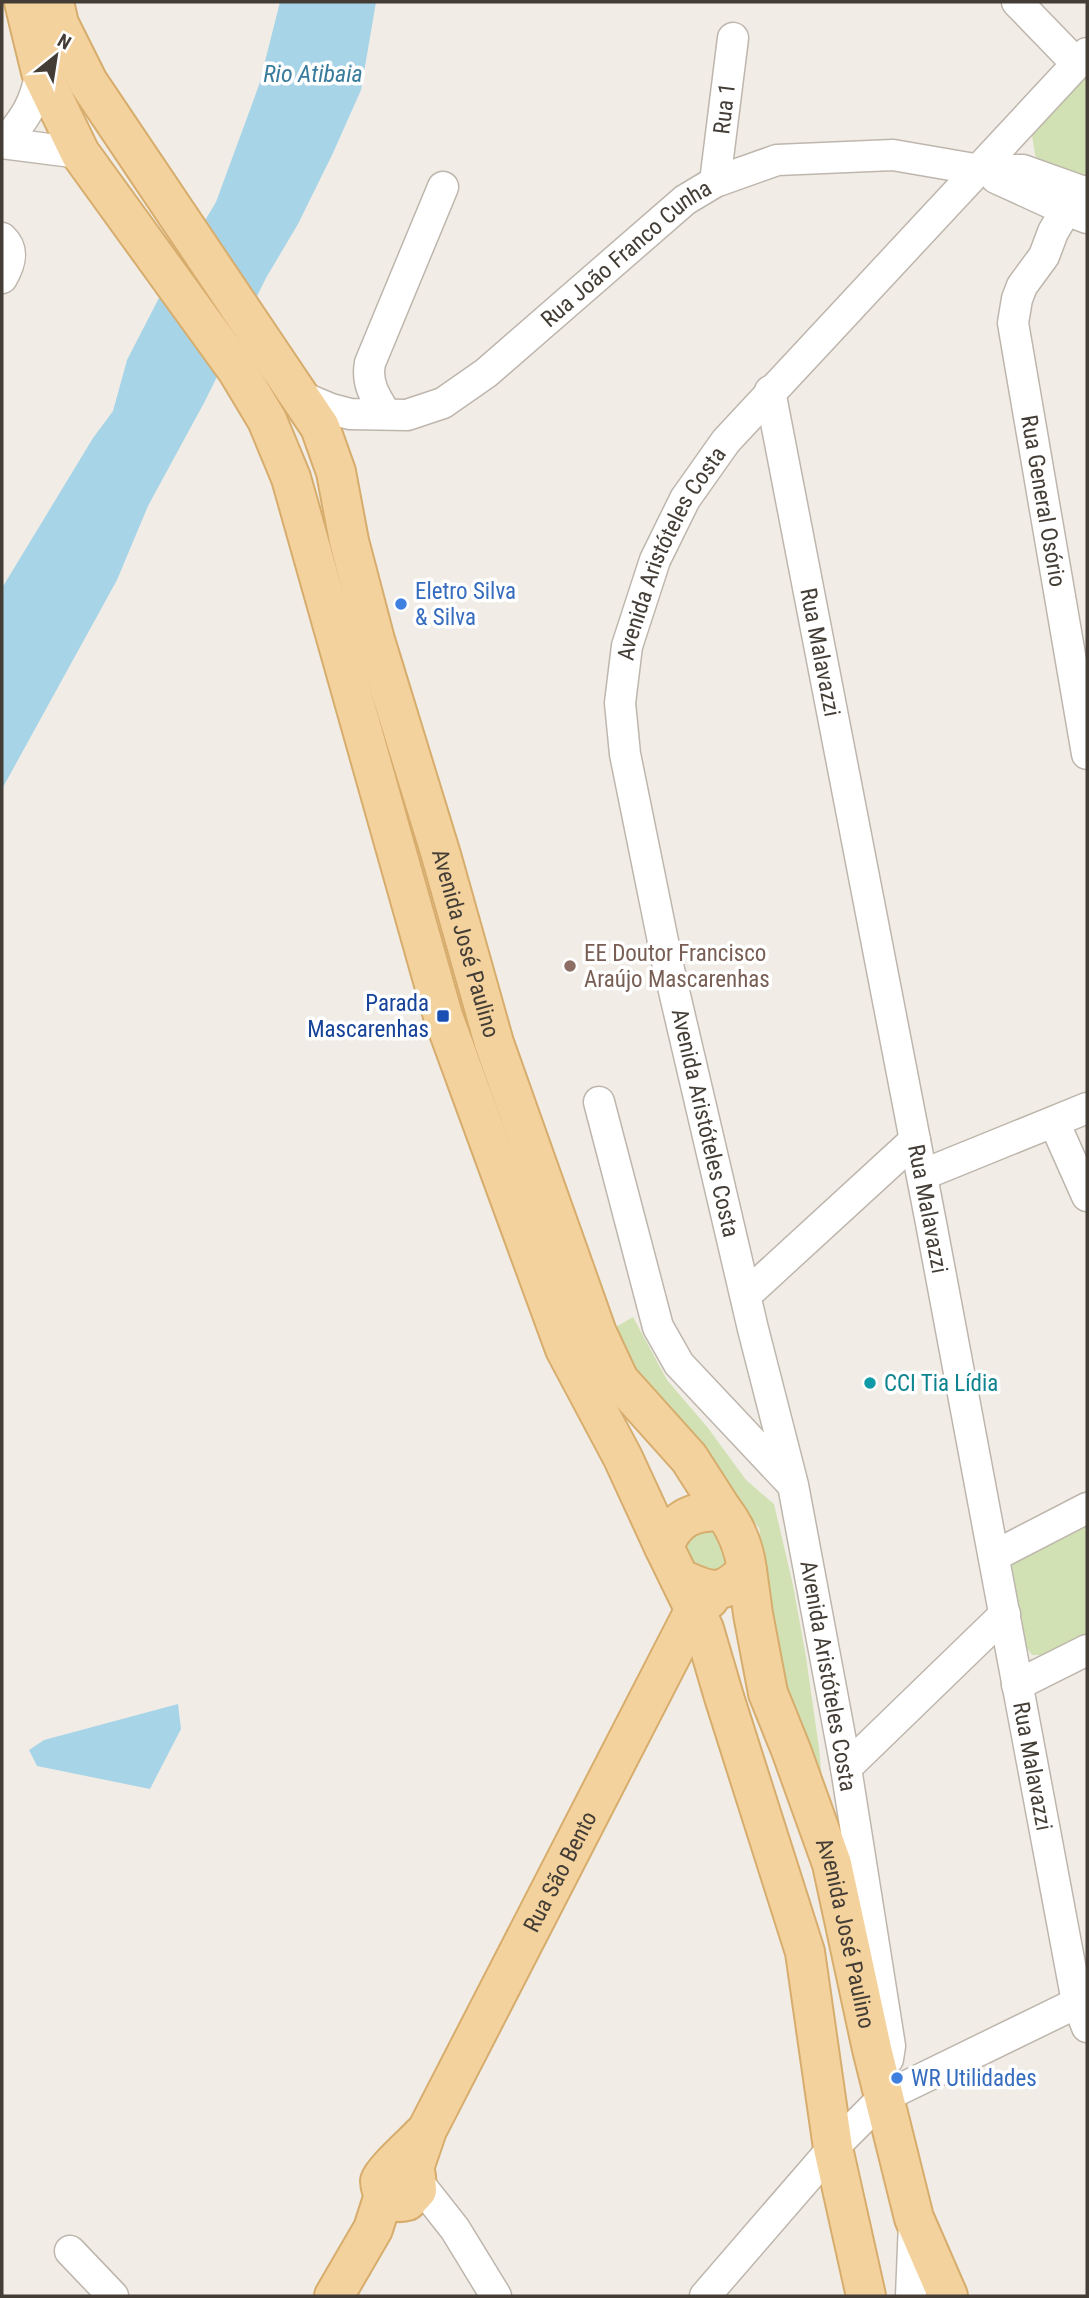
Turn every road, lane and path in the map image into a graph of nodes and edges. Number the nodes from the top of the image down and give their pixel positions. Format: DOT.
graph roads {
  1 [pos="24,2"];
  2 [pos="54,2"];
  3 [pos="1017,2"];
  4 [pos="733,38"];
  5 [pos="1082,58"];
  6 [pos="41,72"];
  7 [pos="3,143"];
  8 [pos="80,153"];
  9 [pos="980,170"];
  10 [pos="715,182"];
  11 [pos="443,187"];
  12 [pos="1083,208"];
  13 [pos="2,238"];
  14 [pos="2,278"];
  15 [pos="770,391"];
  16 [pos="300,396"];
  17 [pos="386,414"];
  18 [pos="1087,754"];
  19 [pos="598,1102"];
  20 [pos="1087,1108"];
  21 [pos="1054,1122"];
  22 [pos="915,1140"];
  23 [pos="922,1175"];
  24 [pos="1087,1196"];
  25 [pos="746,1295"];
  26 [pos="793,1485"];
  27 [pos="1087,1508"];
  28 [pos="723,1511"];
  29 [pos="994,1556"];
  30 [pos="701,1579"];
  31 [pos="1005,1614"];
  32 [pos="1087,1650"];
  33 [pos="1017,1685"];
  34 [pos="846,1768"];
  35 [pos="1084,2009"];
  36 [pos="884,2097"];
  37 [pos="833,2148"];
  38 [pos="399,2192"];
  39 [pos="914,2218"];
  40 [pos="70,2251"];
  41 [pos="113,2296"];
  42 [pos="334,2296"];
  43 [pos="496,2296"];
  44 [pos="705,2296"];
  45 [pos="866,2296"];
  46 [pos="911,2296"];
  47 [pos="948,2296"];
  1 -- 6 [label="main road, Avenida José Paulino"];
  2 -- 16 [label="main road, Avenida José Paulino"];
  3 -- 5 [label="street"];
  4 -- 10 [label="street, Rua 1"];
  5 -- 9 [label="street, Avenida Aristóteles Costa"];
  6 -- 7 [label="street"];
  6 -- 8 [label="main road, Avenida José Paulino"];
  7 -- 8 [label="street"];
  8 -- 30 [label="main road, Avenida José Paulino"];
  9 -- 10 [label="street, Rua João Franco Cunha"];
  9 -- 12 [label="street, Rua João Franco Cunha"];
  9 -- 15 [label="street, Avenida Aristóteles Costa"];
  10 -- 17 [label="street, Rua João Franco Cunha"];
  11 -- 17 [label="street"];
  12 -- 18 [label="street, Rua General Osório"];
  13 -- 14 [label="street"];
  15 -- 22 [label="street, Rua Malavazzi"];
  15 -- 25 [label="street, Avenida Aristóteles Costa"];
  16 -- 17 [label="street, Rua João Franco Cunha"];
  16 -- 28 [label="main road, Avenida José Paulino"];
  19 -- 26 [label="street"];
  20 -- 21 [label="street"];
  21 -- 23 [label="street"];
  21 -- 24 [label="street"];
  22 -- 23 [label="street, Rua Malavazzi"];
  22 -- 25 [label="street"];
  23 -- 29 [label="street, Rua Malavazzi"];
  25 -- 26 [label="street, Avenida Aristóteles Costa"];
  26 -- 34 [label="street, Avenida Aristóteles Costa"];
  27 -- 29 [label="street"];
  28 -- 30 [label="main road, Avenida José Paulino"];
  28 -- 30 [label="main road, Rua São Bento"];
  29 -- 31 [label="street, Rua Malavazzi"];
  30 -- 36 [label="main road, Avenida José Paulino"];
  30 -- 37 [label="main road, Avenida José Paulino"];
  30 -- 38 [label="main road, Rua São Bento"];
  31 -- 33 [label="street, Rua Malavazzi"];
  31 -- 34 [label="street"];
  32 -- 33 [label="street"];
  33 -- 35 [label="street, Rua Malavazzi"];
  34 -- 36 [label="street, Avenida Aristóteles Costa"];
  35 -- 36 [label="street"];
  36 -- 37 [label="street"];
  36 -- 39 [label="main road, Avenida José Paulino"];
  37 -- 44 [label="street"];
  37 -- 45 [label="main road, Avenida José Paulino"];
  38 -- 42 [label="main road, Rua São Bento"];
  38 -- 43 [label="street"];
  39 -- 46 [label="street"];
  39 -- 47 [label="main road, Avenida José Paulino"];
  40 -- 41 [label="street"];
}
